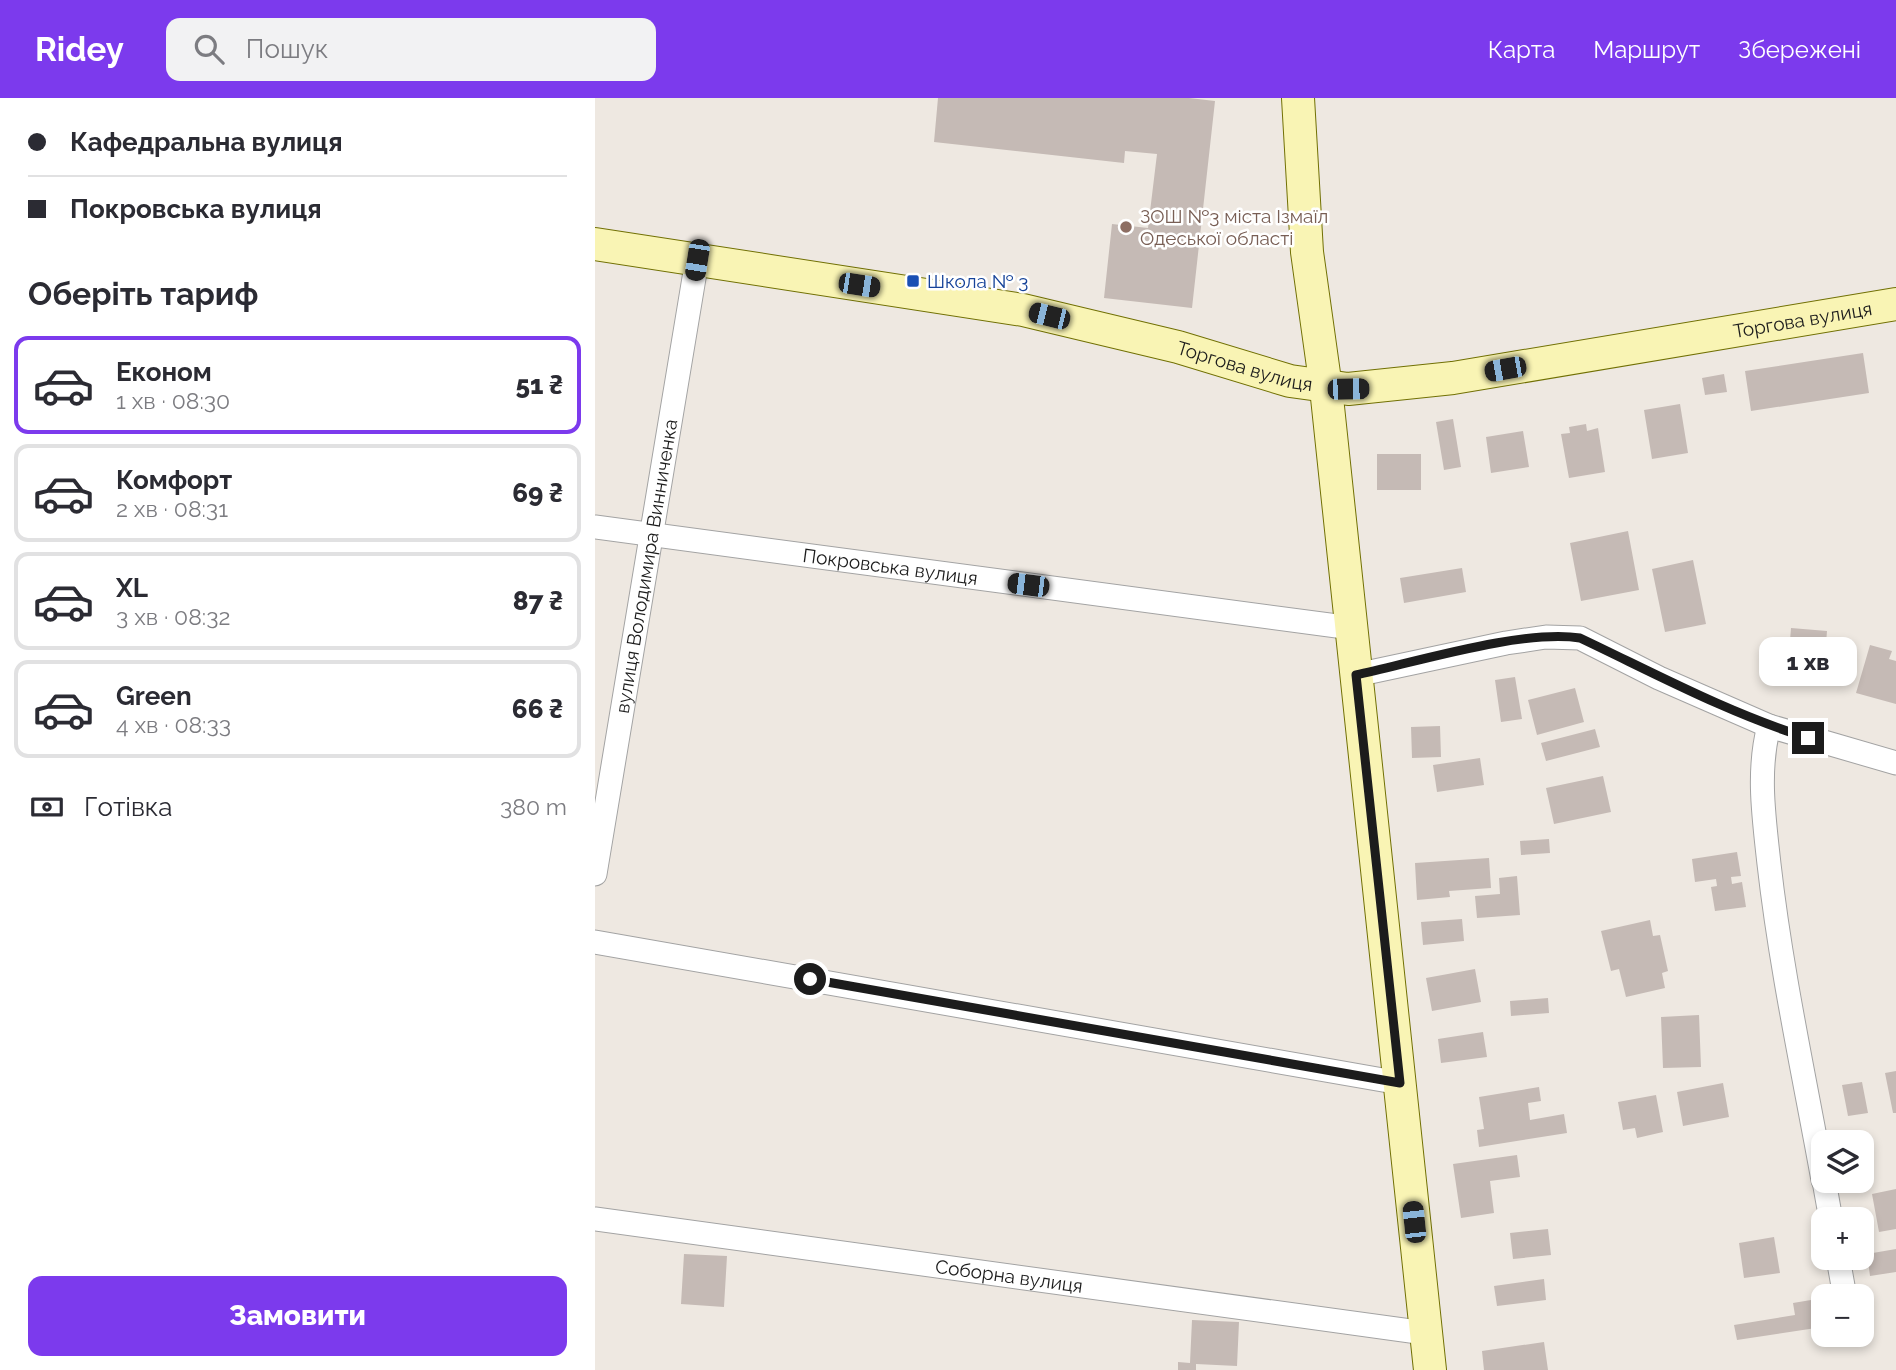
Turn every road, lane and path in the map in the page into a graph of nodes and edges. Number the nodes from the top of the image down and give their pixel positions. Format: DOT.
graph roads {
  1 [pos="1298,98"];
  2 [pos="595,244"];
  3 [pos="697,260"];
  4 [pos="1896,304"];
  5 [pos="1326,388"];
  6 [pos="595,527"];
  7 [pos="650,535"];
  8 [pos="1352,628"];
  9 [pos="1356,675"];
  10 [pos="1769,726"];
  11 [pos="1896,764"];
  12 [pos="595,874"];
  13 [pos="595,942"];
  14 [pos="1400,1083"];
  15 [pos="1815,1130"];
  16 [pos="595,1219"];
  17 [pos="1425,1333"];
  18 [pos="1430,1370"];
  1 -- 5 [label="main road"];
  2 -- 3 [label="main road, Торгова вулиця"];
  3 -- 5 [label="main road, Торгова вулиця"];
  3 -- 7 [label="street, вулиця Володимира Винниченка"];
  4 -- 5 [label="main road, Торгова вулиця"];
  5 -- 8 [label="main road"];
  6 -- 7 [label="street, Покровська вулиця"];
  7 -- 8 [label="street, Покровська вулиця"];
  7 -- 12 [label="street, вулиця Володимира Винниченка"];
  8 -- 9 [label="main road"];
  9 -- 10 [label="street"];
  9 -- 14 [label="main road"];
  10 -- 11 [label="street"];
  10 -- 15 [label="street"];
  13 -- 14 [label="street"];
  14 -- 17 [label="main road"];
  16 -- 17 [label="street, Соборна вулиця"];
  17 -- 18 [label="main road"];
}
